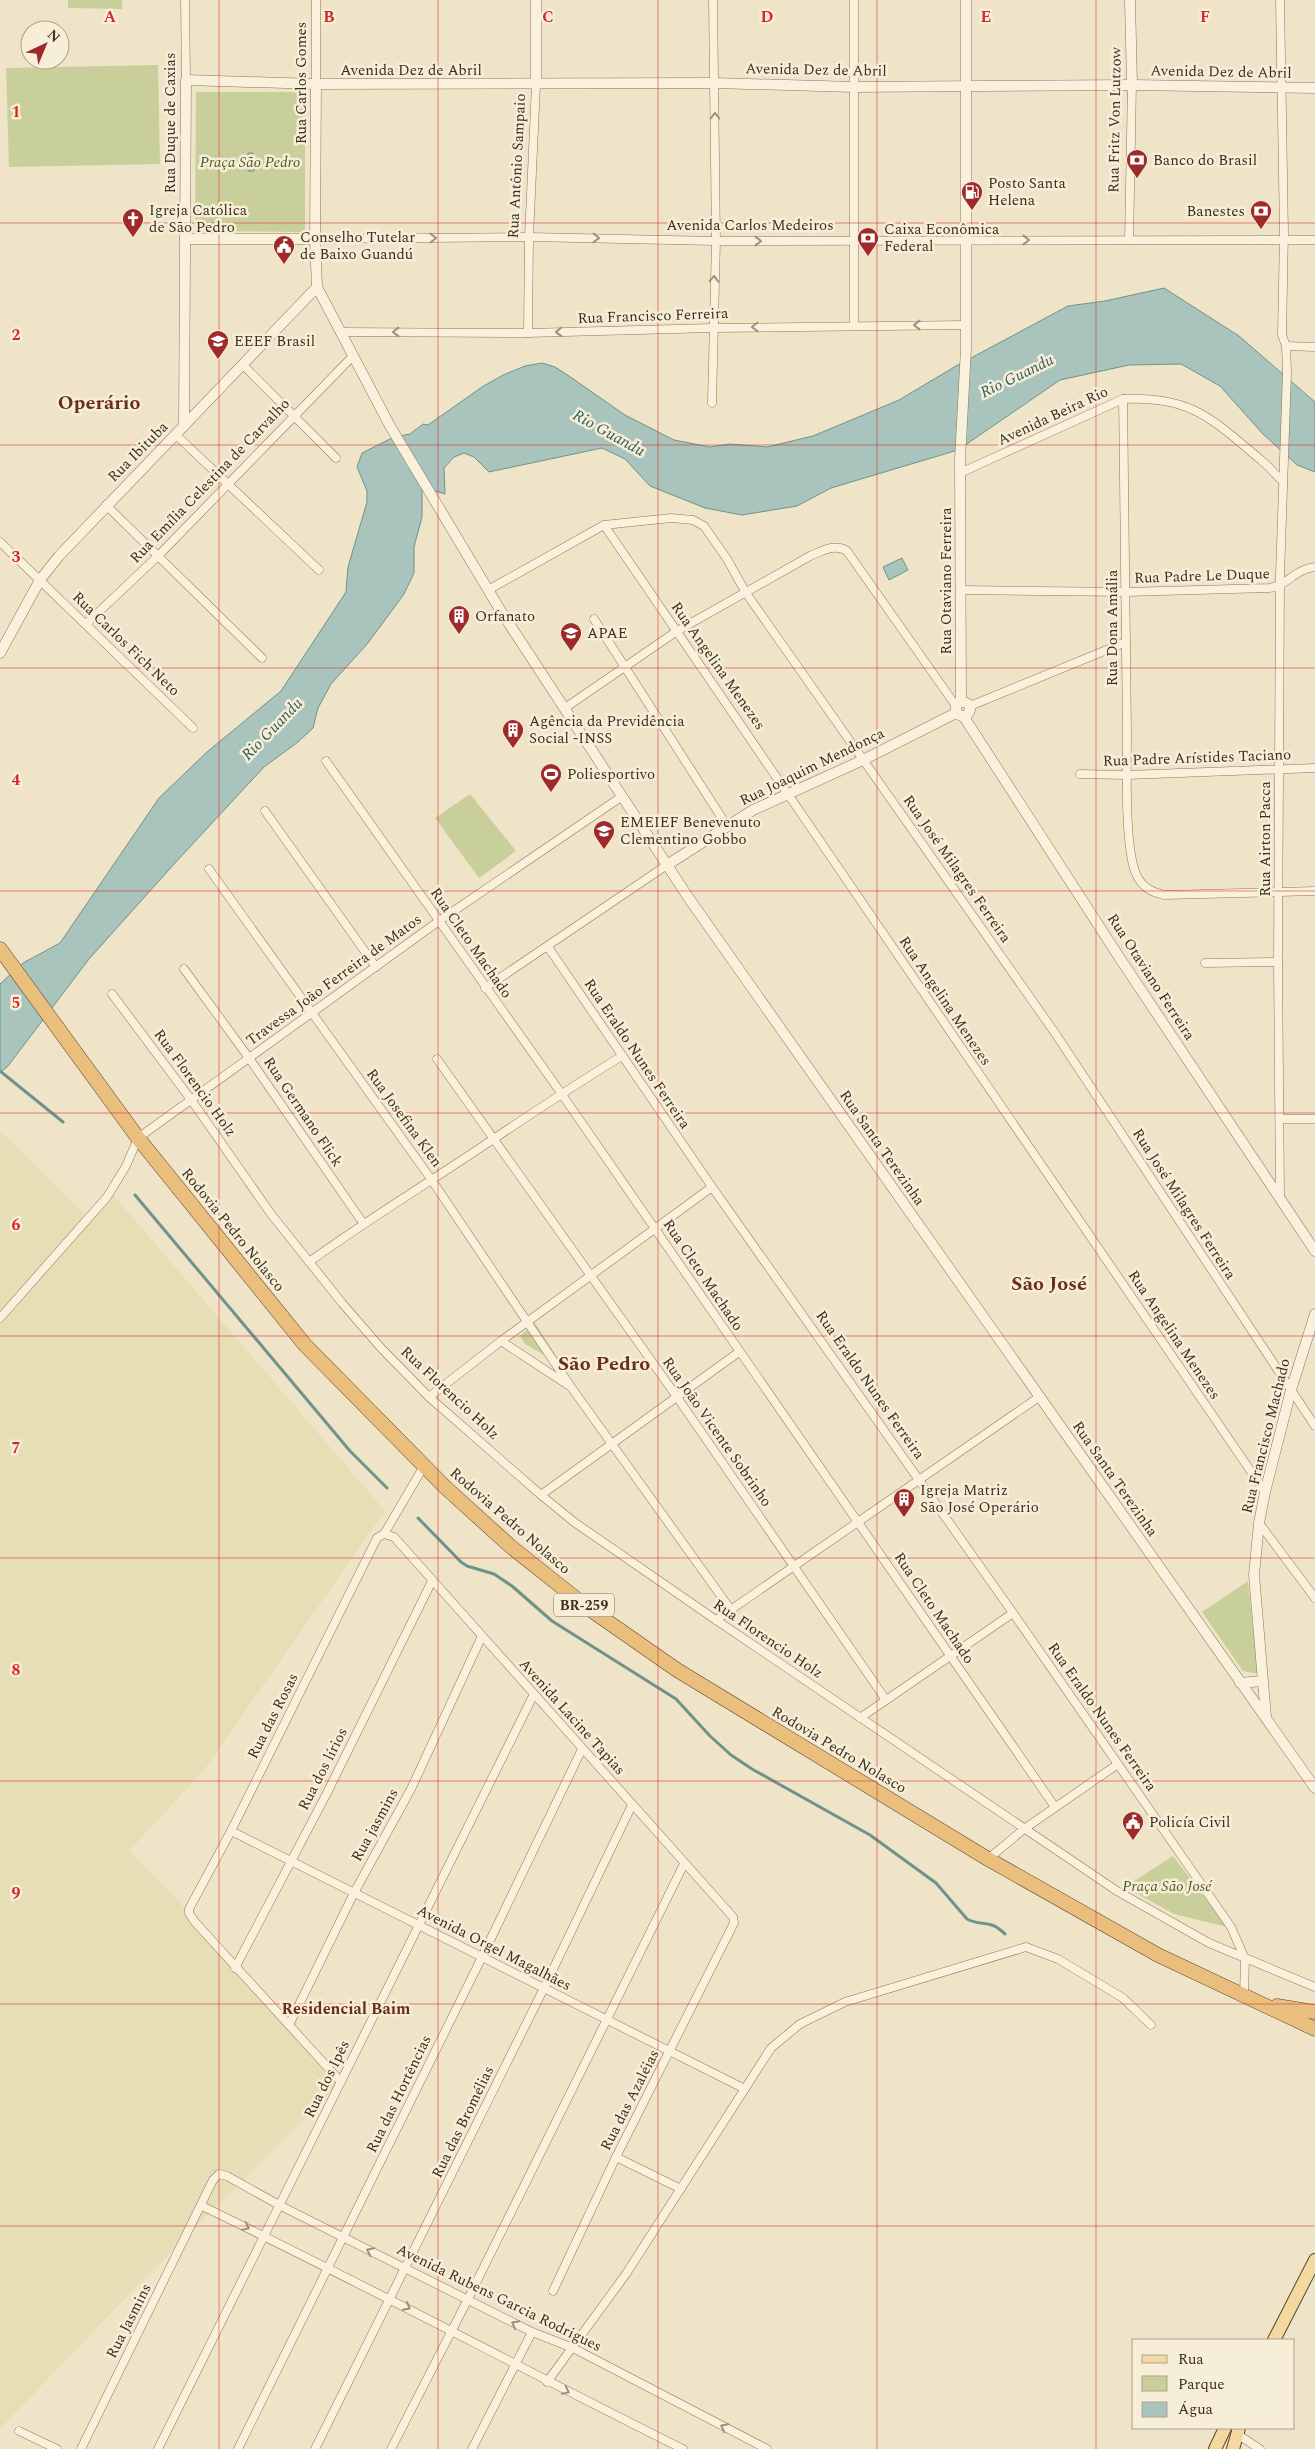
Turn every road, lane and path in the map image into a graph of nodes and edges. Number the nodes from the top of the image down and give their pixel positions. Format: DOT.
graph roads {
  1 [pos="185,0"];
  2 [pos="316,0"];
  3 [pos="536,0"];
  4 [pos="714,0"];
  5 [pos="854,0"];
  6 [pos="966,0"];
  7 [pos="1130,0"];
  8 [pos="1280,0"];
  9 [pos="186,80"];
  10 [pos="715,83"];
  11 [pos="316,84"];
  12 [pos="536,85"];
  13 [pos="1132,85"];
  14 [pos="967,86"];
  15 [pos="854,87"];
  16 [pos="1315,88"];
  17 [pos="1282,89"];
  18 [pos="529,237"];
  19 [pos="185,239"];
  20 [pos="315,239"];
  21 [pos="855,240"];
  22 [pos="964,240"];
  23 [pos="1129,240"];
  24 [pos="1315,240"];
  25 [pos="716,241"];
  26 [pos="1284,241"];
  27 [pos="317,287"];
  28 [pos="854,325"];
  29 [pos="966,325"];
  30 [pos="712,328"];
  31 [pos="342,332"];
  32 [pos="528,333"];
  33 [pos="1286,346"];
  34 [pos="1315,347"];
  35 [pos="354,356"];
  36 [pos="243,365"];
  37 [pos="1123,399"];
  38 [pos="712,403"];
  39 [pos="293,416"];
  40 [pos="184,426"];
  41 [pos="176,435"];
  42 [pos="336,458"];
  43 [pos="960,473"];
  44 [pos="1283,481"];
  45 [pos="227,485"];
  46 [pos="106,505"];
  47 [pos="604,525"];
  48 [pos="0,542"];
  49 [pos="159,555"];
  50 [pos="1315,568"];
  51 [pos="318,570"];
  52 [pos="40,580"];
  53 [pos="1280,587"];
  54 [pos="488,590"];
  55 [pos="962,590"];
  56 [pos="1126,592"];
  57 [pos="746,593"];
  58 [pos="594,619"];
  59 [pos="86,624"];
  60 [pos="677,631"];
  61 [pos="1126,642"];
  62 [pos="0,653"];
  63 [pos="262,658"];
  64 [pos="623,667"];
  65 [pos="565,708"];
  66 [pos="962,709"];
  67 [pos="193,728"];
  68 [pos="863,760"];
  69 [pos="326,761"];
  70 [pos="1315,768"];
  71 [pos="1279,769"];
  72 [pos="1080,774"];
  73 [pos="1127,775"];
  74 [pos="787,794"];
  75 [pos="622,797"];
  76 [pos="265,810"];
  77 [pos="727,826"];
  78 [pos="667,865"];
  79 [pos="209,870"];
  80 [pos="1315,891"];
  81 [pos="1279,892"];
  82 [pos="439,921"];
  83 [pos="548,947"];
  84 [pos="0,949"];
  85 [pos="1278,962"];
  86 [pos="1204,963"];
  87 [pos="376,967"];
  88 [pos="184,970"];
  89 [pos="485,988"];
  90 [pos="112,994"];
  91 [pos="311,1012"];
  92 [pos="622,1056"];
  93 [pos="249,1058"];
  94 [pos="437,1059"];
  95 [pos="560,1093"];
  96 [pos="192,1101"];
  97 [pos="1280,1119"];
  98 [pos="1315,1119"];
  99 [pos="138,1138"];
  100 [pos="495,1138"];
  101 [pos="431,1180"];
  102 [pos="712,1188"];
  103 [pos="1280,1197"];
  104 [pos="363,1223"];
  105 [pos="656,1229"];
  106 [pos="1315,1252"];
  107 [pos="309,1262"];
  108 [pos="592,1277"];
  109 [pos="1315,1314"];
  110 [pos="0,1318"];
  111 [pos="526,1322"];
  112 [pos="501,1340"];
  113 [pos="738,1352"];
  114 [pos="571,1387"];
  115 [pos="1290,1390"];
  116 [pos="429,1397"];
  117 [pos="677,1397"];
  118 [pos="1039,1397"];
  119 [pos="1315,1426"];
  120 [pos="612,1442"];
  121 [pos="424,1466"];
  122 [pos="920,1481"];
  123 [pos="1265,1492"];
  124 [pos="541,1495"];
  125 [pos="858,1522"];
  126 [pos="1259,1524"];
  127 [pos="384,1534"];
  128 [pos="794,1566"];
  129 [pos="432,1581"];
  130 [pos="1315,1598"];
  131 [pos="731,1610"];
  132 [pos="1013,1613"];
  133 [pos="716,1620"];
  134 [pos="482,1636"];
  135 [pos="950,1656"];
  136 [pos="1262,1681"];
  137 [pos="1240,1683"];
  138 [pos="534,1694"];
  139 [pos="886,1700"];
  140 [pos="860,1718"];
  141 [pos="1266,1718"];
  142 [pos="582,1749"];
  143 [pos="1118,1764"];
  144 [pos="1315,1788"];
  145 [pos="632,1806"];
  146 [pos="1054,1807"];
  147 [pos="1024,1829"];
  148 [pos="231,1831"];
  149 [pos="988,1859"];
  150 [pos="292,1861"];
  151 [pos="684,1864"];
  152 [pos="354,1893"];
  153 [pos="734,1923"];
  154 [pos="417,1925"];
  155 [pos="482,1957"];
  156 [pos="1245,1959"];
  157 [pos="235,1968"];
  158 [pos="1315,1987"];
  159 [pos="544,1988"];
  160 [pos="1249,1998"];
  161 [pos="1315,2012"];
  162 [pos="608,2020"];
  163 [pos="1151,2025"];
  164 [pos="288,2026"];
  165 [pos="1315,2029"];
  166 [pos="670,2051"];
  167 [pos="341,2082"];
  168 [pos="745,2089"];
  169 [pos="616,2157"];
  170 [pos="219,2174"];
  171 [pos="681,2189"];
  172 [pos="202,2206"];
  173 [pos="281,2206"];
  174 [pos="266,2236"];
  175 [pos="344,2237"];
  176 [pos="1315,2260"];
  177 [pos="328,2268"];
  178 [pos="405,2268"];
  179 [pos="553,2291"];
  180 [pos="391,2299"];
  181 [pos="468,2299"];
  182 [pos="452,2331"];
  183 [pos="532,2332"];
  184 [pos="1275,2339"];
  185 [pos="573,2348"];
  186 [pos="516,2362"];
  187 [pos="547,2382"];
  188 [pos="1225,2429"];
  189 [pos="19,2431"];
  190 [pos="1238,2431"];
  191 [pos="1256,2448"];
  192 [pos="58,2449"];
  193 [pos="80,2449"];
  194 [pos="158,2449"];
  195 [pos="238,2449"];
  196 [pos="316,2449"];
  197 [pos="391,2449"];
  198 [pos="472,2449"];
  199 [pos="683,2449"];
  200 [pos="767,2449"];
  201 [pos="1215,2449"];
  202 [pos="1233,2449"];
  1 -- 9 [label="street, Rua Duque de Caxias"];
  2 -- 11 [label="street, Rua Carlos Gomes"];
  3 -- 12 [label="street, Rua Antônio Sampaio"];
  4 -- 10 [label="street"];
  5 -- 15 [label="street"];
  6 -- 14 [label="street, Rua Otaviano Ferreira"];
  7 -- 13 [label="street, Rua Fritz Von Lutzow"];
  8 -- 17 [label="street, Rua Airton Pacca"];
  9 -- 11 [label="street, Avenida Dez de Abril"];
  9 -- 19 [label="street, Rua Duque de Caxias"];
  10 -- 12 [label="street, Avenida Dez de Abril"];
  10 -- 15 [label="street, Avenida Dez de Abril"];
  25 -- 10 [label="street, one-way"];
  11 -- 12 [label="street, Avenida Dez de Abril"];
  11 -- 20 [label="street, Rua Carlos Gomes"];
  12 -- 18 [label="street, Rua Antônio Sampaio"];
  13 -- 14 [label="street, Avenida Dez de Abril"];
  13 -- 17 [label="street, Avenida Dez de Abril"];
  13 -- 23 [label="street, Rua Fritz Von Lutzow"];
  14 -- 15 [label="street, Avenida Dez de Abril"];
  14 -- 22 [label="street, Rua Otaviano Ferreira"];
  15 -- 21 [label="street"];
  16 -- 17 [label="street, Avenida Dez de Abril"];
  17 -- 26 [label="street, Rua Airton Pacca"];
  20 -- 18 [label="street, Avenida Carlos Medeiros, one-way"];
  18 -- 25 [label="street, Avenida Carlos Medeiros, one-way"];
  18 -- 32 [label="street, Rua Antônio Sampaio"];
  19 -- 20 [label="street, Avenida Carlos Medeiros"];
  19 -- 40 [label="street, Rua Duque de Caxias"];
  20 -- 27 [label="street, Rua Carlos Gomes"];
  21 -- 22 [label="street, Avenida Carlos Medeiros"];
  25 -- 21 [label="street, Avenida Carlos Medeiros, one-way"];
  21 -- 28 [label="street"];
  22 -- 23 [label="street, Avenida Carlos Medeiros, one-way"];
  22 -- 29 [label="street, Rua Otaviano Ferreira"];
  23 -- 26 [label="street, Avenida Carlos Medeiros"];
  24 -- 26 [label="street, Avenida Carlos Medeiros"];
  30 -- 25 [label="street, one-way"];
  26 -- 33 [label="street, Rua Airton Pacca"];
  27 -- 31 [label="street, Rua Santa Terezinha"];
  27 -- 36 [label="street, Rua Ibituba"];
  29 -- 28 [label="street, Rua Francisco Ferreira, one-way"];
  28 -- 30 [label="street, Rua Francisco Ferreira, one-way"];
  29 -- 43 [label="street, Rua Otaviano Ferreira"];
  30 -- 32 [label="street, Rua Francisco Ferreira, one-way"];
  30 -- 38 [label="street"];
  32 -- 31 [label="street, Rua Francisco Ferreira, one-way"];
  31 -- 35 [label="street, Rua Santa Terezinha"];
  33 -- 34 [label="street"];
  33 -- 44 [label="street, Rua Airton Pacca"];
  35 -- 39 [label="street, Rua Emília Celestina de Carvalho"];
  35 -- 54 [label="street, Rua Santa Terezinha"];
  36 -- 39 [label="street"];
  36 -- 40 [label="street, Rua Ibituba"];
  37 -- 43 [label="street, Avenida Beira Rio"];
  37 -- 44 [label="street, Avenida Beira Rio"];
  37 -- 56 [label="street, Rua Dona Amália"];
  39 -- 42 [label="street"];
  39 -- 45 [label="street, Rua Emília Celestina de Carvalho"];
  40 -- 41 [label="street, Rua Ibituba"];
  41 -- 45 [label="street"];
  41 -- 46 [label="street, Rua Ibituba"];
  43 -- 55 [label="street, Rua Otaviano Ferreira"];
  44 -- 53 [label="street, Rua Airton Pacca"];
  45 -- 49 [label="street, Rua Emília Celestina de Carvalho"];
  45 -- 51 [label="street"];
  46 -- 49 [label="street"];
  46 -- 52 [label="street, Rua Ibituba"];
  47 -- 54 [label="street, Rua José Milagres Ferreira"];
  47 -- 57 [label="street, Rua José Milagres Ferreira"];
  47 -- 60 [label="street, Rua Angelina Menezes"];
  48 -- 52 [label="street, Rua Carlos Fich Neto"];
  49 -- 59 [label="street, Rua Emília Celestina de Carvalho"];
  49 -- 63 [label="street"];
  50 -- 53 [label="street, Rua Padre Le Duque"];
  52 -- 59 [label="street, Rua Carlos Fich Neto"];
  52 -- 62 [label="street, Rua Ibituba"];
  53 -- 56 [label="street, Rua Padre Le Duque"];
  53 -- 71 [label="street, Rua Airton Pacca"];
  54 -- 65 [label="street, Rua Santa Terezinha"];
  55 -- 56 [label="street, Rua Padre Le Duque"];
  55 -- 66 [label="street, Rua Otaviano Ferreira"];
  56 -- 61 [label="street, Rua Dona Amália"];
  57 -- 60 [label="street"];
  57 -- 66 [label="street, Rua Otaviano Ferreira"];
  57 -- 68 [label="street, Rua José Milagres Ferreira"];
  58 -- 64 [label="street"];
  59 -- 67 [label="street, Rua Carlos Fich Neto"];
  60 -- 64 [label="street"];
  60 -- 74 [label="street, Rua Angelina Menezes"];
  61 -- 66 [label="street, Rua Joaquim Mendonça"];
  61 -- 73 [label="street, Rua Dona Amália"];
  64 -- 65 [label="street"];
  64 -- 77 [label="street"];
  65 -- 75 [label="street, Rua Santa Terezinha"];
  66 -- 68 [label="street, Rua Joaquim Mendonça"];
  66 -- 103 [label="street, Rua Otaviano Ferreira"];
  68 -- 74 [label="street, Rua Joaquim Mendonça"];
  68 -- 115 [label="street, Rua José Milagres Ferreira"];
  69 -- 82 [label="street, Rua Cleto Machado"];
  70 -- 71 [label="street, Rua Padre Arístides Taciano"];
  71 -- 73 [label="street, Rua Padre Arístides Taciano"];
  71 -- 81 [label="street, Rua Airton Pacca"];
  72 -- 73 [label="street, Rua Padre Arístides Taciano"];
  73 -- 81 [label="street, Rua Dona Amália"];
  74 -- 77 [label="street, Rua Joaquim Mendonça"];
  74 -- 123 [label="street, Rua Angelina Menezes"];
  75 -- 78 [label="street, Rua Santa Terezinha"];
  75 -- 82 [label="street, Travessa João Ferreira de Matos"];
  76 -- 87 [label="street"];
  77 -- 78 [label="street, Rua Joaquim Mendonça"];
  78 -- 83 [label="street, Rua Joaquim Mendonça"];
  78 -- 118 [label="street, Rua Santa Terezinha"];
  79 -- 91 [label="street, Rua Josefina Klen"];
  80 -- 81 [label="street"];
  81 -- 85 [label="street, Rua Airton Pacca"];
  82 -- 87 [label="street, Travessa João Ferreira de Matos"];
  82 -- 89 [label="street, Rua Cleto Machado"];
  83 -- 89 [label="street, Rua Joaquim Mendonça"];
  83 -- 92 [label="street, Rua Eraldo Nunes Ferreira"];
  84 -- 99 [label="highway, Rodovia Pedro Nolasco / BR-259"];
  85 -- 86 [label="street"];
  85 -- 97 [label="street, Rua Airton Pacca"];
  87 -- 91 [label="street, Travessa João Ferreira de Matos"];
  88 -- 93 [label="street, Rua Germano Flick"];
  89 -- 95 [label="street, Rua Cleto Machado"];
  90 -- 96 [label="street, Rua Florencio Holz"];
  91 -- 93 [label="street, Travessa João Ferreira de Matos"];
  91 -- 101 [label="street, Rua Josefina Klen"];
  92 -- 95 [label="street"];
  92 -- 102 [label="street, Rua Eraldo Nunes Ferreira"];
  93 -- 96 [label="street, Travessa João Ferreira de Matos"];
  93 -- 104 [label="street, Rua Germano Flick"];
  94 -- 100 [label="street, Rua João Vicente Sobrinho"];
  95 -- 100 [label="street"];
  95 -- 105 [label="street, Rua Cleto Machado"];
  96 -- 99 [label="street, Travessa João Ferreira de Matos"];
  96 -- 107 [label="street, Rua Florencio Holz"];
  97 -- 98 [label="street"];
  97 -- 103 [label="street, Rua Airton Pacca"];
  99 -- 110 [label="street"];
  99 -- 121 [label="highway, Rodovia Pedro Nolasco / BR-259"];
  100 -- 101 [label="street"];
  100 -- 108 [label="street, Rua João Vicente Sobrinho"];
  101 -- 104 [label="street"];
  101 -- 111 [label="street, Rua Josefina Klen"];
  102 -- 105 [label="street"];
  102 -- 122 [label="street, Rua Eraldo Nunes Ferreira"];
  103 -- 106 [label="street, Rua Otaviano Ferreira"];
  104 -- 107 [label="street"];
  105 -- 108 [label="street"];
  105 -- 113 [label="street, Rua Cleto Machado"];
  107 -- 116 [label="street, Rua Florencio Holz"];
  108 -- 111 [label="street"];
  108 -- 117 [label="street, Rua João Vicente Sobrinho"];
  109 -- 115 [label="street, Rua Francisco Machado"];
  111 -- 112 [label="street"];
  111 -- 114 [label="street, Rua Josefina Klen"];
  112 -- 114 [label="street"];
  112 -- 116 [label="street"];
  113 -- 117 [label="street"];
  113 -- 125 [label="street, Rua Cleto Machado"];
  114 -- 120 [label="street, Rua Josefina Klen"];
  115 -- 119 [label="street, Rua José Milagres Ferreira"];
  115 -- 123 [label="street, Rua Francisco Machado"];
  116 -- 124 [label="street, Rua Florencio Holz"];
  117 -- 120 [label="street"];
  117 -- 128 [label="street, Rua João Vicente Sobrinho"];
  118 -- 122 [label="street"];
  118 -- 137 [label="street, Rua Santa Terezinha"];
  120 -- 124 [label="street"];
  120 -- 131 [label="street, Rua Josefina Klen"];
  121 -- 127 [label="street, Rua das Rosas"];
  121 -- 149 [label="highway, Rodovia Pedro Nolasco / BR-259"];
  122 -- 125 [label="street"];
  122 -- 132 [label="street, Rua Eraldo Nunes Ferreira"];
  123 -- 126 [label="street, Rua Francisco Machado"];
  124 -- 133 [label="street, Rua Florencio Holz"];
  125 -- 128 [label="street"];
  125 -- 135 [label="street, Rua Cleto Machado"];
  126 -- 130 [label="street"];
  126 -- 136 [label="street, Rua Francisco Machado"];
  127 -- 129 [label="street, Avenida Lacine Tapias"];
  127 -- 148 [label="street, Rua das Rosas"];
  128 -- 131 [label="street"];
  128 -- 139 [label="street, Rua João Vicente Sobrinho"];
  129 -- 134 [label="street, Avenida Lacine Tapias"];
  129 -- 150 [label="street, Rua dos lírios"];
  131 -- 133 [label="street"];
  132 -- 135 [label="street"];
  132 -- 143 [label="street, Rua Eraldo Nunes Ferreira"];
  133 -- 140 [label="street, Rua Florencio Holz"];
  134 -- 138 [label="street, Avenida Lacine Tapias"];
  134 -- 152 [label="street, Rua jasmins"];
  135 -- 139 [label="street"];
  135 -- 146 [label="street, Rua Cleto Machado"];
  136 -- 137 [label="street"];
  136 -- 141 [label="street, Rua Francisco Machado"];
  137 -- 141 [label="street, Rua Santa Terezinha"];
  138 -- 142 [label="street, Avenida Lacine Tapias"];
  138 -- 154 [label="street, Rua dos Ipês"];
  139 -- 140 [label="street"];
  140 -- 147 [label="street, Rua Florencio Holz"];
  141 -- 144 [label="street, Rua Santa Terezinha"];
  142 -- 145 [label="street, Avenida Lacine Tapias"];
  142 -- 155 [label="street, Rua das Hortências"];
  143 -- 146 [label="street"];
  143 -- 156 [label="street, Rua Eraldo Nunes Ferreira"];
  145 -- 151 [label="street, Avenida Lacine Tapias"];
  145 -- 159 [label="street, Rua das Bromélias"];
  146 -- 147 [label="street"];
  147 -- 149 [label="street"];
  147 -- 156 [label="street, Rua Florencio Holz"];
  148 -- 150 [label="street, Avenida Orgel Magalhães"];
  148 -- 157 [label="street, Rua das Rosas"];
  149 -- 160 [label="highway, Rodovia Pedro Nolasco / BR-259"];
  150 -- 152 [label="street, Avenida Orgel Magalhães"];
  150 -- 157 [label="street, Rua dos lírios"];
  151 -- 153 [label="street, Avenida Lacine Tapias"];
  151 -- 162 [label="street"];
  152 -- 154 [label="street, Avenida Orgel Magalhães"];
  152 -- 164 [label="street, Rua jasmins"];
  153 -- 166 [label="street, Rua das Azaléias"];
  154 -- 155 [label="street, Avenida Orgel Magalhães"];
  154 -- 167 [label="street, Rua dos Ipês"];
  155 -- 159 [label="street, Avenida Orgel Magalhães"];
  155 -- 175 [label="street, Rua das Hortências"];
  156 -- 158 [label="street, Rua Florencio Holz"];
  156 -- 160 [label="street, Rua Eraldo Nunes Ferreira"];
  157 -- 164 [label="street"];
  159 -- 162 [label="street, Avenida Orgel Magalhães"];
  159 -- 178 [label="street, Rua das Bromélias"];
  160 -- 161 [label="highway, Rodovia Pedro Nolasco / BR-259"];
  160 -- 165 [label="highway, Rodovia Pedro Nolasco / BR-259"];
  162 -- 166 [label="street, Avenida Orgel Magalhães"];
  162 -- 181 [label="street"];
  163 -- 168 [label="street"];
  164 -- 167 [label="street"];
  166 -- 168 [label="street, Avenida Orgel Magalhães"];
  166 -- 169 [label="street, Rua das Azaléias"];
  167 -- 173 [label="street, Rua dos Ipês"];
  168 -- 171 [label="street"];
  169 -- 171 [label="street"];
  169 -- 179 [label="street, Rua das Azaléias"];
  170 -- 172 [label="street, Rua Jasmins"];
  170 -- 173 [label="street, Avenida Rubens Garcia Rodrigues"];
  171 -- 185 [label="street"];
  172 -- 174 [label="street, one-way"];
  172 -- 193 [label="street, Rua Jasmins"];
  173 -- 174 [label="street, Rua dos Ipês"];
  173 -- 175 [label="street, Avenida Rubens Garcia Rodrigues"];
  174 -- 177 [label="street"];
  174 -- 194 [label="street, Rua dos Ipês"];
  175 -- 177 [label="street, Rua das Hortências"];
  178 -- 175 [label="street, Avenida Rubens Garcia Rodrigues, one-way"];
  176 -- 184 [label="main road"];
  177 -- 180 [label="street"];
  177 -- 195 [label="street, Rua das Hortências"];
  178 -- 180 [label="street, Rua das Bromélias"];
  178 -- 181 [label="street, Avenida Rubens Garcia Rodrigues"];
  180 -- 182 [label="street, one-way"];
  180 -- 196 [label="street, Rua das Bromélias"];
  181 -- 182 [label="street"];
  183 -- 181 [label="street, Avenida Rubens Garcia Rodrigues, one-way"];
  182 -- 186 [label="street"];
  182 -- 197 [label="street"];
  183 -- 185 [label="street, Avenida Rubens Garcia Rodrigues"];
  183 -- 186 [label="street"];
  185 -- 187 [label="street"];
  200 -- 185 [label="street, Avenida Rubens Garcia Rodrigues, one-way"];
  186 -- 187 [label="street"];
  186 -- 198 [label="street"];
  187 -- 199 [label="street, one-way"];
  188 -- 201 [label="main road"];
  189 -- 192 [label="street"];
  190 -- 191 [label="street"];
  190 -- 202 [label="main road"];
}
